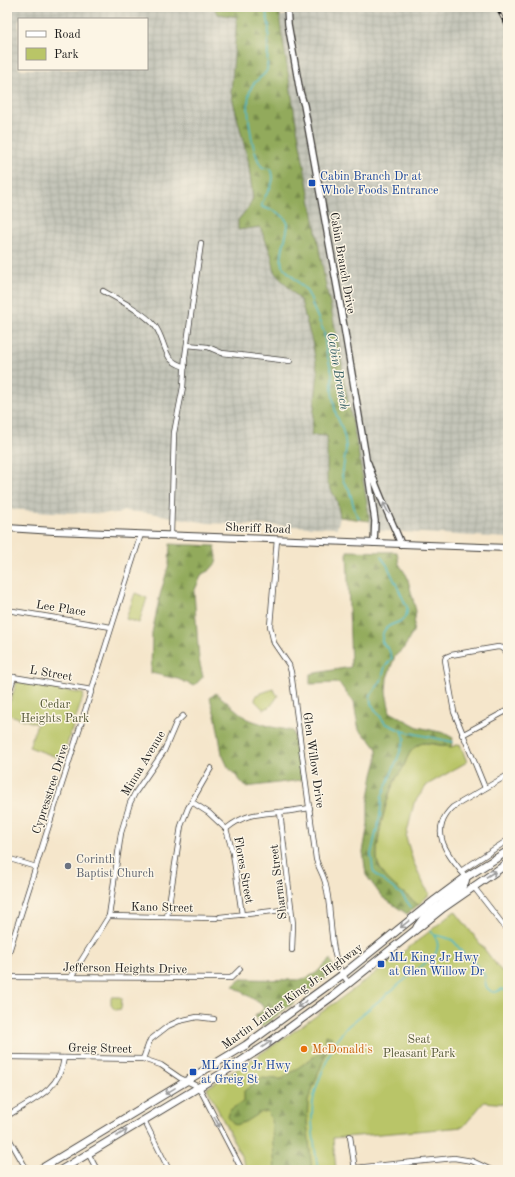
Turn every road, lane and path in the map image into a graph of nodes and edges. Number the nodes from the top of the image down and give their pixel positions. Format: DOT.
graph roads {
  1 [pos="287,7"];
  2 [pos="201,243"];
  3 [pos="103,291"];
  4 [pos="187,345"];
  5 [pos="290,361"];
  6 [pos="185,367"];
  7 [pos="365,452"];
  8 [pos="7,528"];
  9 [pos="141,534"];
  10 [pos="171,535"];
  11 [pos="277,539"];
  12 [pos="374,543"];
  13 [pos="401,544"];
  14 [pos="508,548"];
  15 [pos="7,610"];
  16 [pos="112,627"];
  17 [pos="508,654"];
  18 [pos="7,676"];
  19 [pos="14,677"];
  20 [pos="92,690"];
  21 [pos="7,699"];
  22 [pos="508,710"];
  23 [pos="183,716"];
  24 [pos="462,735"];
  25 [pos="211,768"];
  26 [pos="508,775"];
  27 [pos="485,788"];
  28 [pos="192,802"];
  29 [pos="310,808"];
  30 [pos="280,812"];
  31 [pos="226,829"];
  32 [pos="508,840"];
  33 [pos="508,850"];
  34 [pos="508,855"];
  35 [pos="7,858"];
  36 [pos="508,863"];
  37 [pos="36,867"];
  38 [pos="461,871"];
  39 [pos="466,878"];
  40 [pos="473,886"];
  41 [pos="291,909"];
  42 [pos="242,915"];
  43 [pos="109,916"];
  44 [pos="167,917"];
  45 [pos="508,929"];
  46 [pos="415,930"];
  47 [pos="7,938"];
  48 [pos="13,940"];
  49 [pos="292,950"];
  50 [pos="7,958"];
  51 [pos="240,969"];
  52 [pos="342,975"];
  53 [pos="7,977"];
  54 [pos="71,977"];
  55 [pos="349,983"];
  56 [pos="214,1019"];
  57 [pos="7,1057"];
  58 [pos="64,1058"];
  59 [pos="143,1058"];
  60 [pos="186,1081"];
  61 [pos="198,1087"];
  62 [pos="7,1116"];
  63 [pos="144,1120"];
  64 [pos="7,1135"];
  65 [pos="350,1136"];
  66 [pos="88,1153"];
  67 [pos="355,1169"];
  68 [pos="27,1170"];
  69 [pos="39,1170"];
  70 [pos="61,1170"];
  71 [pos="97,1170"];
  72 [pos="169,1170"];
  73 [pos="242,1170"];
  74 [pos="491,1170"];
  1 -- 7 [label="street, Cabin Branch Drive"];
  2 -- 4 [label="street"];
  3 -- 6 [label="street"];
  4 -- 5 [label="street"];
  4 -- 6 [label="street"];
  6 -- 10 [label="street"];
  7 -- 12 [label="street, Cabin Branch Drive"];
  13 -- 7 [label="street, Cabin Branch Drive, one-way"];
  8 -- 9 [label="main road, Sheriff Road"];
  9 -- 10 [label="main road, Sheriff Road"];
  9 -- 16 [label="street, Cypresstree Drive"];
  10 -- 11 [label="main road, Sheriff Road"];
  11 -- 12 [label="main road, Sheriff Road"];
  11 -- 29 [label="street, Glen Willow Drive"];
  12 -- 13 [label="main road, Sheriff Road"];
  13 -- 14 [label="main road, Sheriff Road"];
  15 -- 16 [label="street, Lee Place"];
  16 -- 20 [label="street, Cypresstree Drive"];
  17 -- 24 [label="street"];
  18 -- 19 [label="street, L Street"];
  19 -- 20 [label="street, L Street"];
  19 -- 21 [label="street"];
  20 -- 37 [label="street, Cypresstree Drive"];
  22 -- 24 [label="street"];
  23 -- 43 [label="street, Minna Avenue"];
  24 -- 27 [label="street"];
  25 -- 28 [label="street"];
  26 -- 27 [label="street"];
  27 -- 38 [label="street"];
  28 -- 31 [label="street"];
  28 -- 44 [label="street"];
  29 -- 30 [label="street"];
  29 -- 52 [label="street, Glen Willow Drive"];
  30 -- 31 [label="street"];
  30 -- 41 [label="street, Sharma Street"];
  31 -- 42 [label="street, Flores Street"];
  32 -- 38 [label="street"];
  33 -- 39 [label="main road, Martin Luther King Jr. Highway"];
  34 -- 40 [label="main road"];
  35 -- 37 [label="street"];
  40 -- 36 [label="main road, Martin Luther King Jr. Highway, one-way"];
  37 -- 48 [label="street, Cypresstree Drive"];
  38 -- 39 [label="street"];
  39 -- 46 [label="main road"];
  39 -- 52 [label="main road, Martin Luther King Jr. Highway, one-way"];
  40 -- 45 [label="street"];
  40 -- 46 [label="main road, Martin Luther King Jr. Highway"];
  41 -- 42 [label="street, Kano Street"];
  41 -- 49 [label="street, Sharma Street"];
  42 -- 44 [label="street, Kano Street"];
  43 -- 44 [label="street, Kano Street"];
  43 -- 54 [label="street, Minna Avenue"];
  46 -- 55 [label="main road, Martin Luther King Jr. Highway"];
  47 -- 48 [label="street"];
  48 -- 50 [label="street, Cypresstree Drive"];
  51 -- 54 [label="street, Jefferson Heights Drive"];
  52 -- 55 [label="street, Glen Willow Drive"];
  52 -- 60 [label="main road, Martin Luther King Jr. Highway, one-way"];
  53 -- 54 [label="street, Jefferson Heights Drive"];
  61 -- 55 [label="main road, Martin Luther King Jr. Highway, one-way"];
  56 -- 59 [label="street"];
  57 -- 58 [label="street, Greig Street"];
  58 -- 59 [label="street, Greig Street"];
  58 -- 62 [label="street"];
  59 -- 60 [label="street, Greig Street"];
  60 -- 61 [label="street"];
  60 -- 69 [label="main road, Martin Luther King Jr. Highway, one-way"];
  61 -- 63 [label="main road, Martin Luther King Jr. Highway"];
  61 -- 73 [label="street, one-way"];
  66 -- 63 [label="main road, Martin Luther King Jr. Highway, one-way"];
  63 -- 72 [label="street"];
  64 -- 68 [label="street"];
  65 -- 67 [label="street"];
  66 -- 70 [label="main road, Martin Luther King Jr. Highway"];
  66 -- 71 [label="street"];
  67 -- 74 [label="street"];
}
